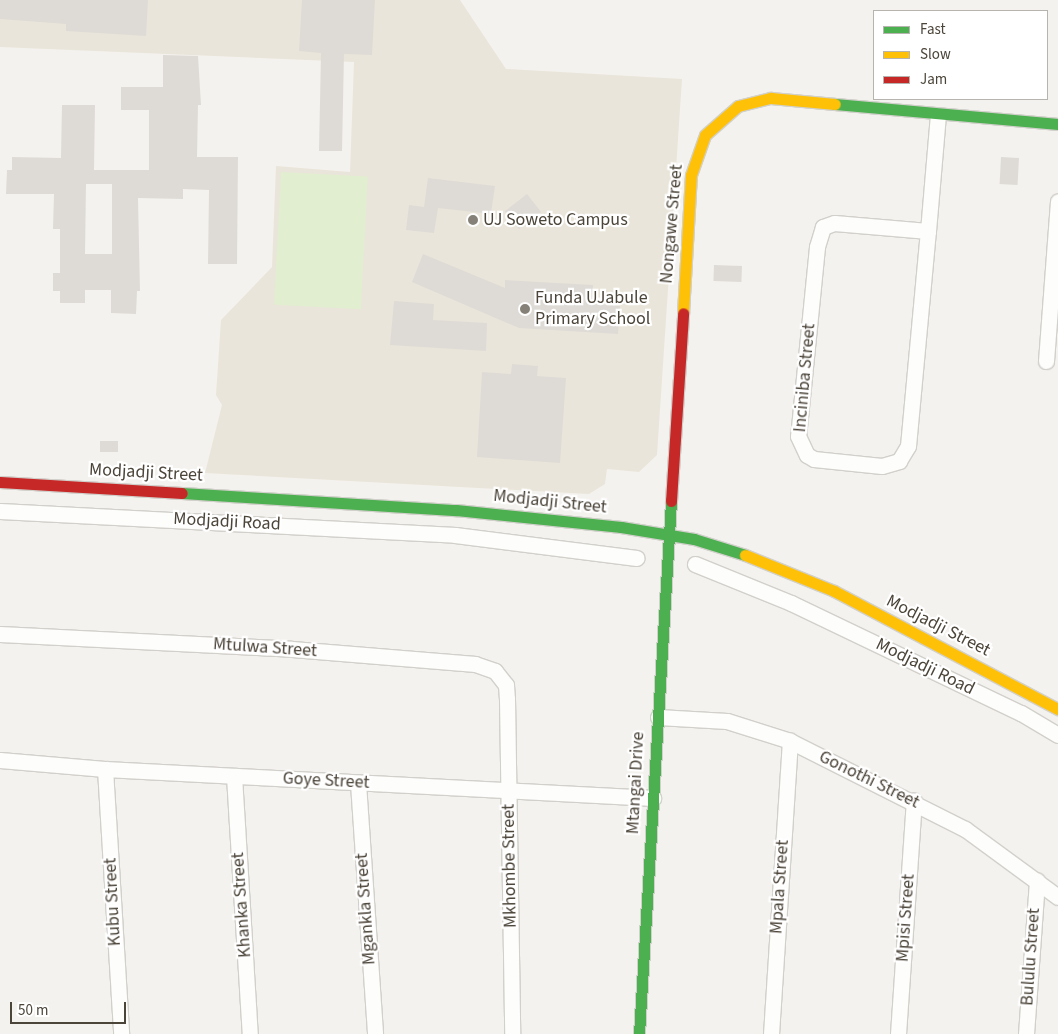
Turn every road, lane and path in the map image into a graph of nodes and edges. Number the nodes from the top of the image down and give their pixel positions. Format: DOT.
graph roads {
  1 [pos="938,115"];
  2 [pos="1058,124"];
  3 [pos="1058,201"];
  4 [pos="928,231"];
  5 [pos="1056,244"];
  6 [pos="1046,361"];
  7 [pos="0,482"];
  8 [pos="456,510"];
  9 [pos="0,511"];
  10 [pos="670,534"];
  11 [pos="455,535"];
  12 [pos="637,558"];
  13 [pos="696,564"];
  14 [pos="804,578"];
  15 [pos="791,603"];
  16 [pos="0,634"];
  17 [pos="508,699"];
  18 [pos="1058,709"];
  19 [pos="658,717"];
  20 [pos="1058,735"];
  21 [pos="790,741"];
  22 [pos="0,760"];
  23 [pos="105,770"];
  24 [pos="234,776"];
  25 [pos="358,783"];
  26 [pos="509,792"];
  27 [pos="653,798"];
  28 [pos="914,801"];
  29 [pos="1037,880"];
  30 [pos="1058,897"];
  31 [pos="121,1034"];
  32 [pos="250,1034"];
  33 [pos="375,1034"];
  34 [pos="512,1034"];
  35 [pos="640,1034"];
  36 [pos="771,1034"];
  37 [pos="898,1034"];
  38 [pos="1026,1034"];
  1 -- 2 [label="street, Nongawe Street"];
  1 -- 4 [label="street, Inciniba Street"];
  1 -- 10 [label="street, Nongawe Street"];
  3 -- 5 [label="street"];
  4 -- 4 [label="street, Inciniba Street"];
  5 -- 6 [label="street"];
  7 -- 8 [label="street, Modjadji Street"];
  8 -- 10 [label="street, Modjadji Street"];
  8 -- 11 [label="street"];
  9 -- 11 [label="street, Modjadji Road"];
  10 -- 14 [label="street, Modjadji Street"];
  10 -- 19 [label="street, Mtangai Drive"];
  11 -- 12 [label="street, Modjadji Road"];
  13 -- 15 [label="street, Modjadji Road"];
  14 -- 15 [label="street"];
  14 -- 18 [label="street, Modjadji Street"];
  15 -- 20 [label="street, Modjadji Road"];
  16 -- 17 [label="street, Mtulwa Street"];
  17 -- 26 [label="street, Mkhombe Street"];
  19 -- 21 [label="street, Gonothi Street"];
  19 -- 27 [label="street, Mtangai Drive"];
  21 -- 28 [label="street, Gonothi Street"];
  21 -- 36 [label="street, Mpala Street"];
  22 -- 23 [label="street, Goye Street"];
  23 -- 24 [label="street, Goye Street"];
  23 -- 31 [label="street, Kubu Street"];
  24 -- 25 [label="street, Goye Street"];
  24 -- 32 [label="street, Khanka Street"];
  25 -- 26 [label="street, Goye Street"];
  25 -- 33 [label="street, Mgankla Street"];
  26 -- 27 [label="street, Goye Street"];
  26 -- 34 [label="street, Mkhombe Street"];
  27 -- 35 [label="street, Mtangai Drive"];
  28 -- 29 [label="street, Gonothi Street"];
  28 -- 37 [label="street, Mpisi Street"];
  29 -- 30 [label="street, Gonothi Street"];
  29 -- 38 [label="street, Bululu Street"];
}
